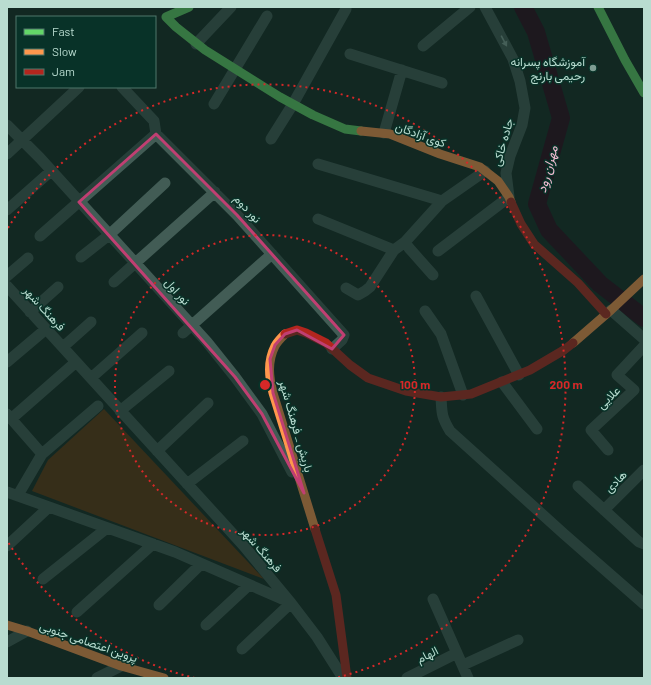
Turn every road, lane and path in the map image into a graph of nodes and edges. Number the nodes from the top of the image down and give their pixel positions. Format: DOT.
graph roads {
  1 [pos="189,7"];
  2 [pos="231,7"];
  3 [pos="470,7"];
  4 [pos="485,7"];
  5 [pos="598,7"];
  6 [pos="346,9"];
  7 [pos="267,16"];
  8 [pos="196,44"];
  9 [pos="423,46"];
  10 [pos="350,54"];
  11 [pos="235,69"];
  12 [pos="402,70"];
  13 [pos="442,83"];
  14 [pos="78,88"];
  15 [pos="123,88"];
  16 [pos="644,93"];
  17 [pos="214,104"];
  18 [pos="293,104"];
  19 [pos="7,125"];
  20 [pos="384,133"];
  21 [pos="156,134"];
  22 [pos="271,139"];
  23 [pos="22,140"];
  24 [pos="7,154"];
  25 [pos="318,164"];
  26 [pos="51,171"];
  27 [pos="485,171"];
  28 [pos="165,182"];
  29 [pos="215,192"];
  30 [pos="509,197"];
  31 [pos="442,201"];
  32 [pos="79,202"];
  33 [pos="7,210"];
  34 [pos="318,219"];
  35 [pos="109,235"];
  36 [pos="40,236"];
  37 [pos="405,242"];
  38 [pos="394,250"];
  39 [pos="438,251"];
  40 [pos="272,254"];
  41 [pos="81,257"];
  42 [pos="28,258"];
  43 [pos="135,263"];
  44 [pos="433,275"];
  45 [pos="7,276"];
  46 [pos="644,279"];
  47 [pos="114,282"];
  48 [pos="58,287"];
  49 [pos="346,288"];
  50 [pos="9,291"];
  51 [pos="476,296"];
  52 [pos="425,311"];
  53 [pos="30,312"];
  54 [pos="609,312"];
  55 [pos="91,322"];
  56 [pos="192,325"];
  57 [pos="46,329"];
  58 [pos="142,333"];
  59 [pos="183,333"];
  60 [pos="644,339"];
  61 [pos="644,346"];
  62 [pos="63,347"];
  63 [pos="332,348"];
  64 [pos="7,362"];
  65 [pos="76,362"];
  66 [pos="169,371"];
  67 [pos="519,375"];
  68 [pos="91,378"];
  69 [pos="502,382"];
  70 [pos="463,395"];
  71 [pos="441,397"];
  72 [pos="208,403"];
  73 [pos="98,406"];
  74 [pos="120,411"];
  75 [pos="9,416"];
  76 [pos="537,430"];
  77 [pos="243,441"];
  78 [pos="608,450"];
  79 [pos="157,451"];
  80 [pos="42,454"];
  81 [pos="644,470"];
  82 [pos="187,484"];
  83 [pos="578,486"];
  84 [pos="7,492"];
  85 [pos="304,493"];
  86 [pos="18,495"];
  87 [pos="49,506"];
  88 [pos="604,510"];
  89 [pos="107,528"];
  90 [pos="153,544"];
  91 [pos="644,544"];
  92 [pos="7,546"];
  93 [pos="201,564"];
  94 [pos="43,579"];
  95 [pos="249,584"];
  96 [pos="433,599"];
  97 [pos="291,603"];
  98 [pos="644,604"];
  99 [pos="158,605"];
  100 [pos="77,612"];
  101 [pos="7,625"];
  102 [pos="206,625"];
  103 [pos="27,631"];
  104 [pos="518,640"];
  105 [pos="7,642"];
  106 [pos="242,648"];
  107 [pos="457,653"];
  108 [pos="463,665"];
  109 [pos="121,666"];
  110 [pos="97,678"];
  111 [pos="164,678"];
  112 [pos="343,678"];
  113 [pos="347,678"];
  114 [pos="407,678"];
  115 [pos="468,678"];
  1 -- 8 [label="main road, کوی آزادگان"];
  2 -- 8 [label="street"];
  3 -- 9 [label="street"];
  4 -- 30 [label="street, جاده خاکی, one-way"];
  5 -- 16 [label="main road"];
  6 -- 18 [label="street"];
  7 -- 11 [label="street"];
  8 -- 11 [label="main road, کوی آزادگان"];
  10 -- 12 [label="street"];
  11 -- 17 [label="street"];
  11 -- 18 [label="main road, کوی آزادگان"];
  12 -- 13 [label="street"];
  12 -- 20 [label="street"];
  14 -- 23 [label="street"];
  15 -- 21 [label="street, نور دوم"];
  18 -- 20 [label="main road, کوی آزادگان"];
  18 -- 22 [label="street"];
  19 -- 23 [label="street, نور اول"];
  20 -- 27 [label="main road, کوی آزادگان"];
  21 -- 29 [label="street, نور دوم"];
  21 -- 32 [label="street"];
  23 -- 24 [label="street"];
  23 -- 26 [label="street, نور اول"];
  25 -- 31 [label="street"];
  26 -- 32 [label="street, نور اول"];
  26 -- 33 [label="street"];
  27 -- 30 [label="main road, کوی آزادگان"];
  27 -- 31 [label="street"];
  28 -- 35 [label="street"];
  29 -- 40 [label="street, نور دوم"];
  29 -- 43 [label="street"];
  30 -- 39 [label="street"];
  30 -- 54 [label="main road, کوی آزادگان"];
  31 -- 37 [label="street"];
  32 -- 35 [label="street, نور اول"];
  32 -- 36 [label="street"];
  34 -- 38 [label="street"];
  35 -- 41 [label="street"];
  35 -- 43 [label="street, نور اول"];
  37 -- 38 [label="street"];
  37 -- 44 [label="street"];
  38 -- 49 [label="street"];
  40 -- 56 [label="street"];
  40 -- 63 [label="street, نور دوم"];
  42 -- 45 [label="street"];
  43 -- 47 [label="street"];
  43 -- 56 [label="street, نور اول"];
  46 -- 54 [label="main road, باریش _ فرهنگ شهر"];
  48 -- 53 [label="street"];
  50 -- 53 [label="street, فرهنگ شهر"];
  51 -- 67 [label="street"];
  52 -- 70 [label="street"];
  53 -- 57 [label="street, فرهنگ شهر"];
  54 -- 60 [label="street"];
  54 -- 67 [label="main road, باریش _ فرهنگ شهر"];
  55 -- 62 [label="street"];
  56 -- 59 [label="street"];
  56 -- 85 [label="street, نور اول"];
  57 -- 62 [label="street, فرهنگ شهر"];
  57 -- 64 [label="street"];
  58 -- 68 [label="street"];
  61 -- 78 [label="street, علایی"];
  62 -- 65 [label="street, فرهنگ شهر"];
  63 -- 71 [label="main road, باریش _ فرهنگ شهر"];
  63 -- 85 [label="main road, باریش _ فرهنگ شهر"];
  65 -- 68 [label="street, فرهنگ شهر"];
  65 -- 75 [label="street"];
  66 -- 74 [label="street"];
  67 -- 69 [label="main road, باریش _ فرهنگ شهر"];
  68 -- 74 [label="street, فرهنگ شهر"];
  69 -- 70 [label="main road, باریش _ فرهنگ شهر"];
  69 -- 76 [label="street"];
  70 -- 71 [label="main road, باریش _ فرهنگ شهر"];
  71 -- 98 [label="street"];
  72 -- 79 [label="street"];
  73 -- 80 [label="street"];
  74 -- 79 [label="street, فرهنگ شهر"];
  75 -- 80 [label="street"];
  77 -- 82 [label="street"];
  79 -- 82 [label="street, فرهنگ شهر"];
  80 -- 86 [label="street"];
  81 -- 88 [label="street, هادی"];
  82 -- 97 [label="street, فرهنگ شهر"];
  83 -- 88 [label="street"];
  84 -- 86 [label="street"];
  85 -- 113 [label="main road, باریش _ فرهنگ شهر"];
  86 -- 87 [label="street"];
  87 -- 89 [label="street"];
  87 -- 92 [label="street"];
  88 -- 91 [label="street"];
  89 -- 90 [label="street"];
  89 -- 94 [label="street"];
  90 -- 93 [label="street"];
  90 -- 100 [label="street"];
  93 -- 95 [label="street"];
  93 -- 99 [label="street"];
  95 -- 97 [label="street"];
  95 -- 102 [label="street"];
  96 -- 107 [label="street"];
  97 -- 106 [label="street"];
  97 -- 112 [label="street, فرهنگ شهر"];
  101 -- 103 [label="main road, پروین اعتصامی جنوبی"];
  103 -- 105 [label="street"];
  103 -- 109 [label="main road, پروین اعتصامی جنوبی"];
  104 -- 108 [label="street"];
  107 -- 108 [label="street"];
  107 -- 114 [label="street, الهام"];
  108 -- 115 [label="street"];
  109 -- 110 [label="street"];
  109 -- 111 [label="main road, پروین اعتصامی جنوبی"];
}
